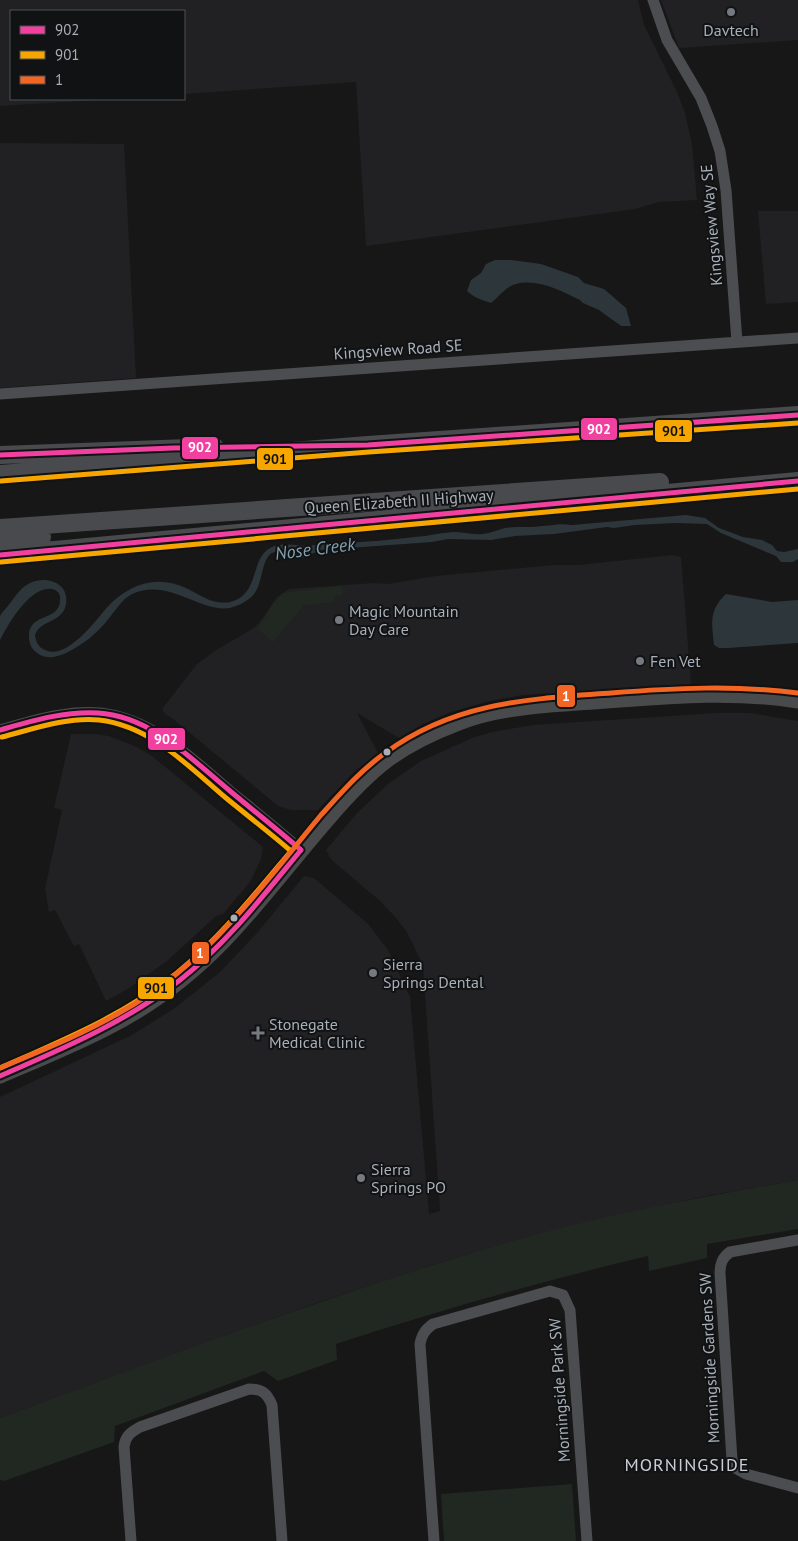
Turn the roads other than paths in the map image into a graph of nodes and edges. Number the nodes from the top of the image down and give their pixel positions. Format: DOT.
graph roads {
  1 [pos="653,0"];
  2 [pos="798,338"];
  3 [pos="737,342"];
  4 [pos="0,394"];
  5 [pos="798,416"];
  6 [pos="368,445"];
  7 [pos="0,455"];
  8 [pos="798,472"];
  9 [pos="0,474"];
  10 [pos="798,481"];
  11 [pos="336,506"];
  12 [pos="0,528"];
  13 [pos="0,541"];
  14 [pos="0,555"];
  15 [pos="798,702"];
  16 [pos="0,730"];
  17 [pos="301,850"];
  18 [pos="0,1076"];
  19 [pos="798,1240"];
  20 [pos="798,1488"];
  21 [pos="131,1541"];
  22 [pos="282,1541"];
  23 [pos="434,1541"];
  24 [pos="587,1541"];
  1 -- 3 [label="street, Kingsview Way SE"];
  2 -- 3 [label="street, Kingsview Road SE"];
  3 -- 4 [label="street, Kingsview Road SE"];
  5 -- 6 [label="highway"];
  6 -- 7 [label="highway"];
  6 -- 9 [label="highway"];
  8 -- 11 [label="highway, Queen Elizabeth II Highway"];
  10 -- 14 [label="highway"];
  11 -- 12 [label="highway, Queen Elizabeth II Highway"];
  11 -- 13 [label="highway"];
  15 -- 17 [label="main road"];
  16 -- 17 [label="street"];
  17 -- 18 [label="main road"];
  19 -- 20 [label="street, Morningside Gardens SW"];
  21 -- 22 [label="street"];
  23 -- 24 [label="street, Morningside Park SW"];
}
